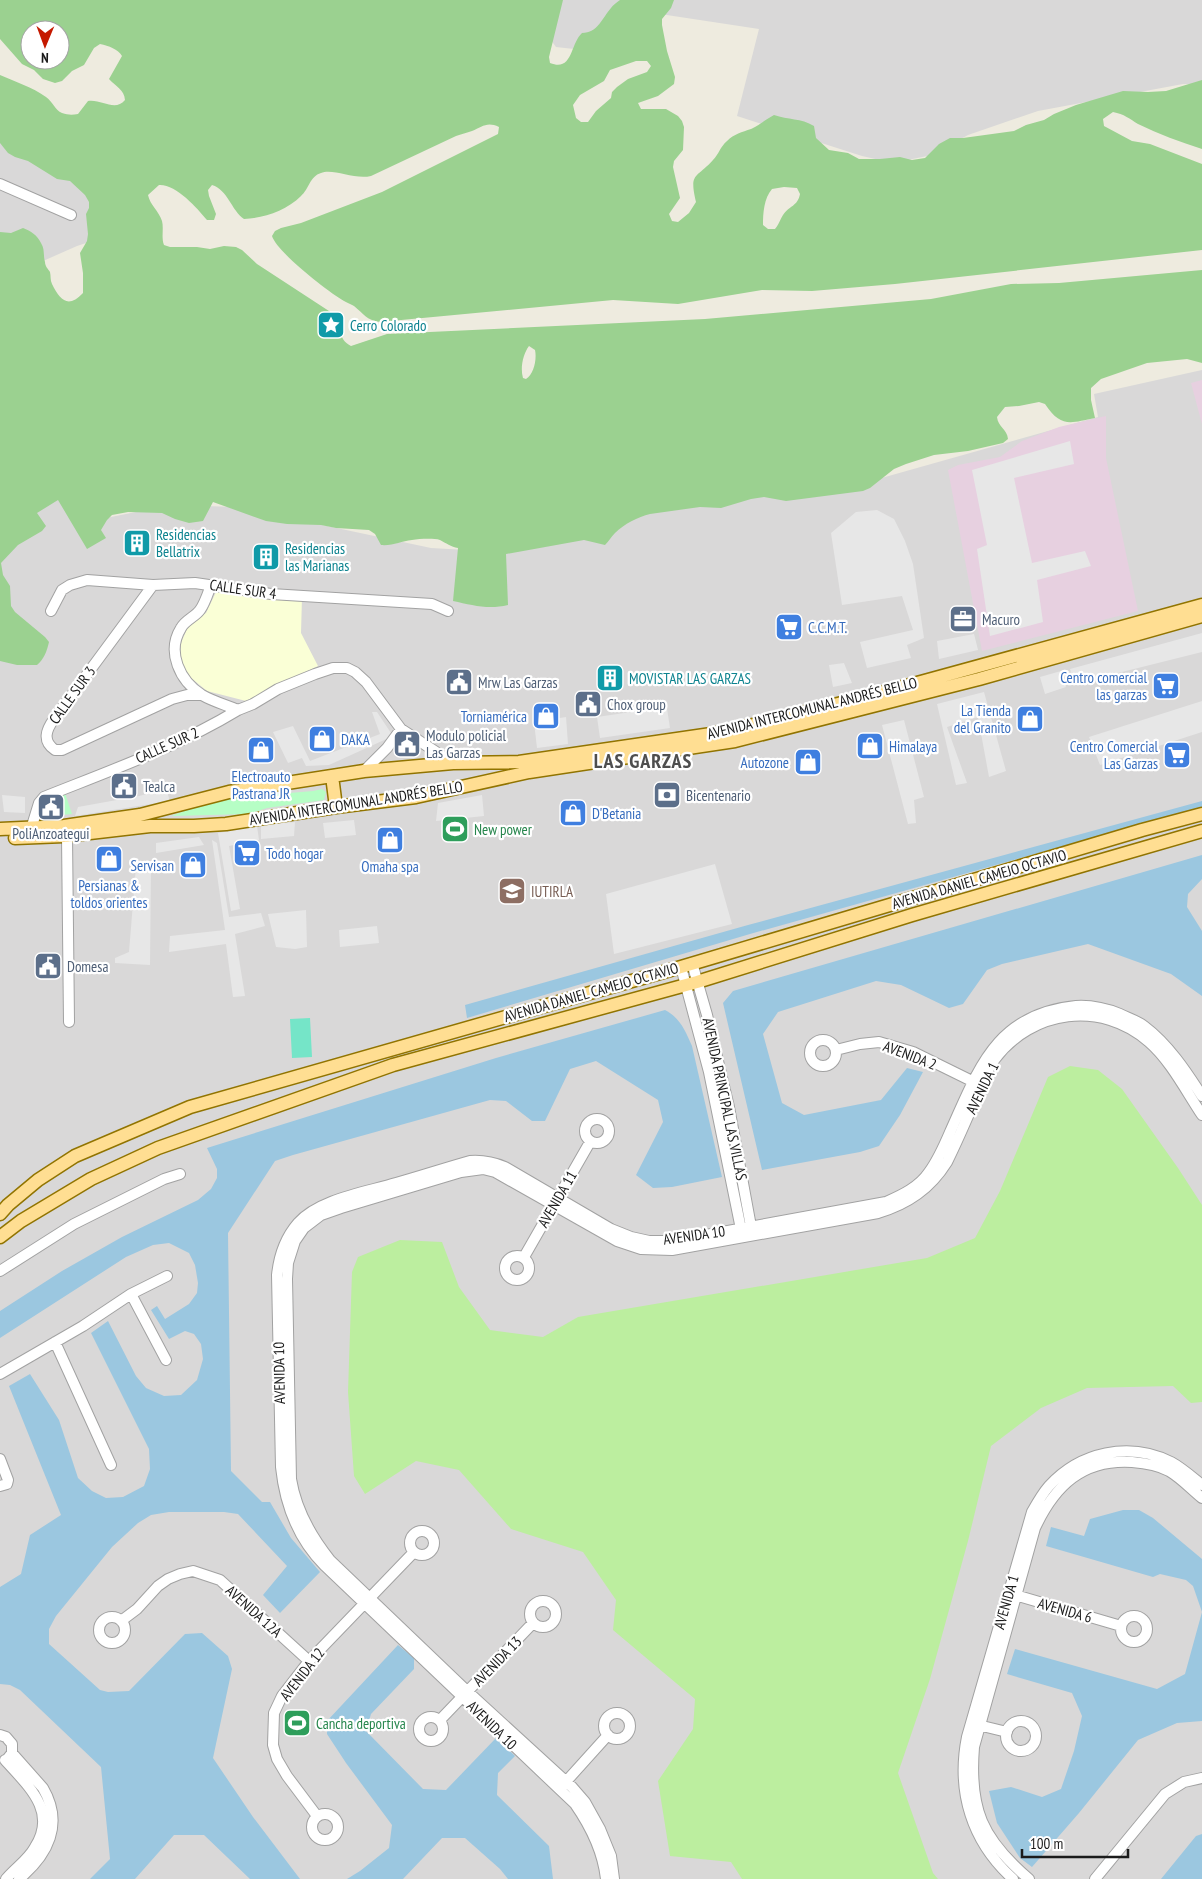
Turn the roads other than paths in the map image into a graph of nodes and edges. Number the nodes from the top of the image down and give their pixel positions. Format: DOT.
graph roads {
  1 [pos="0,184"];
  2 [pos="71,215"];
  3 [pos="153,585"];
  4 [pos="211,585"];
  5 [pos="1202,604"];
  6 [pos="51,611"];
  7 [pos="448,611"];
  8 [pos="1202,616"];
  9 [pos="202,695"];
  10 [pos="238,710"];
  11 [pos="401,729"];
  12 [pos="453,763"];
  13 [pos="364,771"];
  14 [pos="332,776"];
  15 [pos="336,807"];
  16 [pos="1202,814"];
  17 [pos="0,829"];
  18 [pos="32,829"];
  19 [pos="1202,831"];
  20 [pos="67,836"];
  21 [pos="0,838"];
  22 [pos="687,965"];
  23 [pos="692,984"];
  24 [pos="69,1022"];
  25 [pos="836,1050"];
  26 [pos="977,1084"];
  27 [pos="1202,1096"];
  28 [pos="1202,1115"];
  29 [pos="590,1142"];
  30 [pos="180,1174"];
  31 [pos="556,1201"];
  32 [pos="0,1214"];
  33 [pos="747,1232"];
  34 [pos="0,1237"];
  35 [pos="524,1258"];
  36 [pos="0,1271"];
  37 [pos="167,1276"];
  38 [pos="131,1294"];
  39 [pos="55,1342"];
  40 [pos="166,1360"];
  41 [pos="0,1374"];
  42 [pos="0,1460"];
  43 [pos="1098,1460"];
  44 [pos="111,1465"];
  45 [pos="1202,1485"];
  46 [pos="0,1486"];
  47 [pos="1202,1498"];
  48 [pos="414,1552"];
  49 [pos="1013,1594"];
  50 [pos="368,1601"];
  51 [pos="121,1621"];
  52 [pos="533,1623"];
  53 [pos="1121,1626"];
  54 [pos="309,1661"];
  55 [pos="465,1694"];
  56 [pos="440,1720"];
  57 [pos="976,1724"];
  58 [pos="1007,1732"];
  59 [pos="0,1735"];
  60 [pos="608,1735"];
  61 [pos="6,1758"];
  62 [pos="1202,1778"];
  63 [pos="563,1785"];
  64 [pos="317,1816"];
  65 [pos="599,1836"];
  66 [pos="988,1843"];
  67 [pos="6,1879"];
  68 [pos="19,1879"];
  69 [pos="606,1879"];
  70 [pos="614,1879"];
  71 [pos="1013,1879"];
  72 [pos="1029,1879"];
  73 [pos="1095,1879"];
  1 -- 2 [label="street"];
  3 -- 4 [label="street, CALLE SUR 4"];
  3 -- 6 [label="street, CALLE SUR 4"];
  3 -- 9 [label="street, CALLE SUR 3"];
  4 -- 7 [label="street, CALLE SUR 4"];
  4 -- 9 [label="street"];
  5 -- 12 [label="main road, AVENIDA INTERCOMUNAL ANDRÉS BELLO"];
  8 -- 15 [label="main road, AVENIDA INTERCOMUNAL ANDRÉS BELLO"];
  9 -- 10 [label="street"];
  10 -- 11 [label="street, CALLE SUR 2"];
  10 -- 18 [label="street, CALLE SUR 2"];
  11 -- 12 [label="street, CALLE SUR 2"];
  11 -- 13 [label="street"];
  12 -- 13 [label="main road, AVENIDA INTERCOMUNAL ANDRÉS BELLO"];
  13 -- 14 [label="main road, AVENIDA INTERCOMUNAL ANDRÉS BELLO"];
  14 -- 15 [label="main road"];
  14 -- 18 [label="main road, AVENIDA INTERCOMUNAL ANDRÉS BELLO"];
  15 -- 20 [label="main road, AVENIDA INTERCOMUNAL ANDRÉS BELLO"];
  16 -- 22 [label="main road, AVENIDA DANIEL CAMEJO OCTAVIO"];
  17 -- 18 [label="main road, AVENIDA INTERCOMUNAL ANDRÉS BELLO"];
  19 -- 23 [label="main road, AVENIDA DANIEL CAMEJO OCTAVIO"];
  20 -- 21 [label="main road, AVENIDA INTERCOMUNAL ANDRÉS BELLO"];
  20 -- 24 [label="street"];
  22 -- 23 [label="street, AVENIDA PRINCIPAL LAS VILLAS"];
  22 -- 32 [label="main road, AVENIDA DANIEL CAMEJO OCTAVIO"];
  23 -- 33 [label="street, AVENIDA PRINCIPAL LAS VILLAS"];
  23 -- 34 [label="main road, AVENIDA DANIEL CAMEJO OCTAVIO"];
  25 -- 26 [label="street, AVENIDA 2"];
  26 -- 27 [label="street, AVENIDA 1"];
  26 -- 28 [label="street, AVENIDA 1"];
  26 -- 33 [label="street, AVENIDA 1"];
  29 -- 31 [label="street, AVENIDA 11"];
  30 -- 36 [label="street"];
  31 -- 33 [label="street, AVENIDA 10"];
  31 -- 35 [label="street, AVENIDA 11"];
  31 -- 50 [label="street, AVENIDA 10"];
  37 -- 38 [label="street"];
  38 -- 39 [label="street"];
  38 -- 40 [label="street"];
  39 -- 41 [label="street"];
  39 -- 44 [label="street"];
  42 -- 46 [label="street"];
  43 -- 45 [label="street, AVENIDA 1"];
  43 -- 47 [label="street, AVENIDA 1"];
  43 -- 49 [label="street, AVENIDA 1"];
  48 -- 50 [label="street, AVENIDA 12"];
  49 -- 53 [label="street, AVENIDA 6"];
  49 -- 57 [label="street, AVENIDA 1"];
  50 -- 54 [label="street, AVENIDA 12"];
  50 -- 55 [label="street, AVENIDA 10"];
  51 -- 54 [label="street, AVENIDA 12A"];
  52 -- 55 [label="street, AVENIDA 13"];
  54 -- 64 [label="street, AVENIDA 12"];
  55 -- 56 [label="street, AVENIDA 13"];
  55 -- 63 [label="street, AVENIDA 10"];
  57 -- 58 [label="street"];
  57 -- 66 [label="street, AVENIDA 1"];
  59 -- 61 [label="street"];
  60 -- 63 [label="street"];
  61 -- 67 [label="street"];
  61 -- 68 [label="street"];
  62 -- 73 [label="street"];
  63 -- 65 [label="street, AVENIDA 10"];
  65 -- 69 [label="street, AVENIDA 10"];
  65 -- 70 [label="street, AVENIDA 10"];
  66 -- 71 [label="street, AVENIDA 1"];
  66 -- 72 [label="street, AVENIDA 1"];
}
